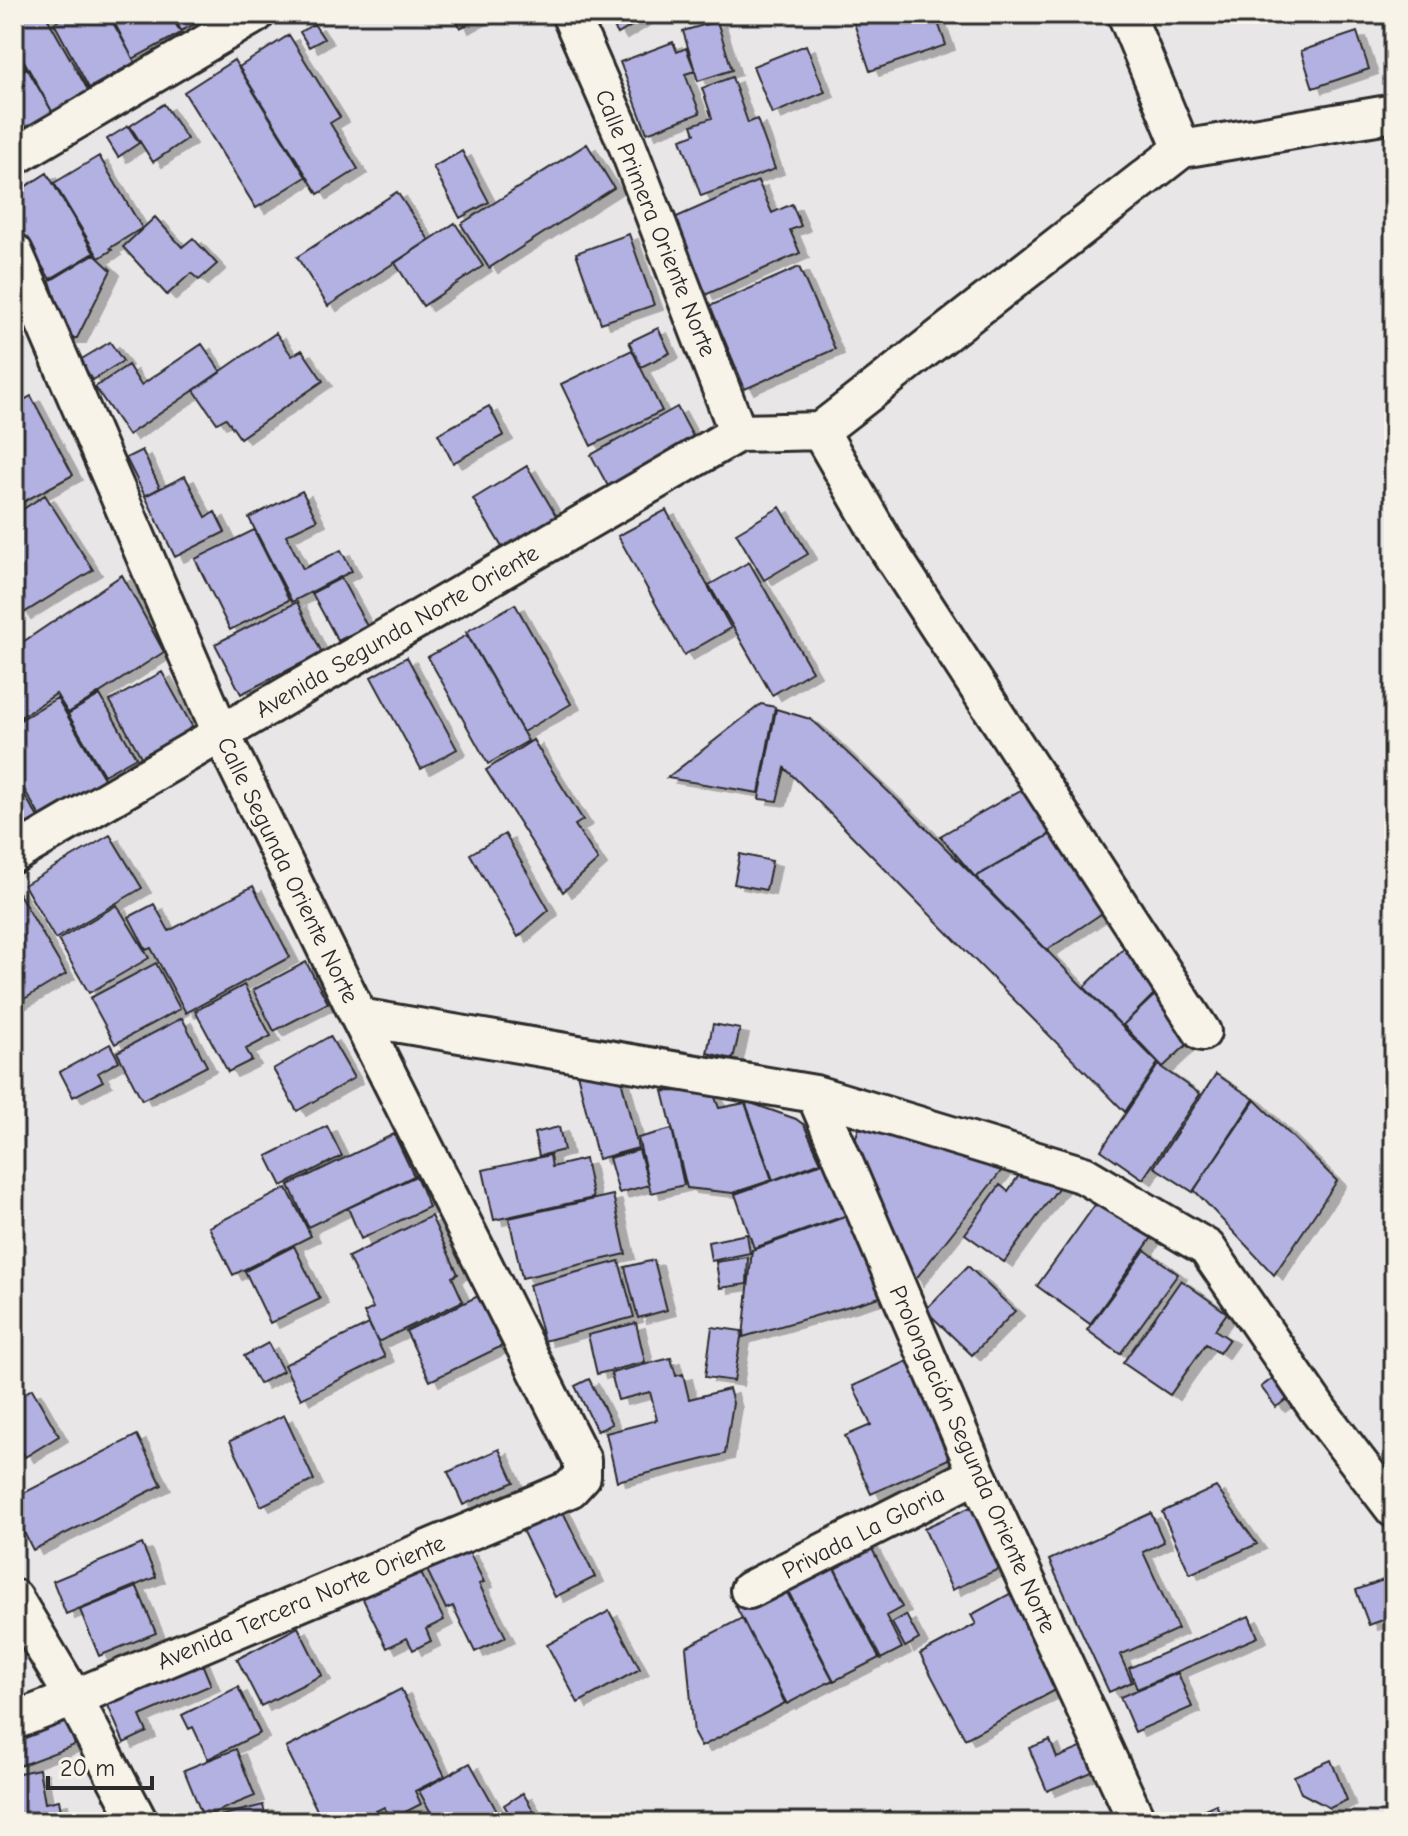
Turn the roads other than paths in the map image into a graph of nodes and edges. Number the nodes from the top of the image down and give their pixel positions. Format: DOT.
graph roads {
  1 [pos="256,14"];
  2 [pos="570,14"];
  3 [pos="1126,14"];
  4 [pos="1394,113"];
  5 [pos="1182,149"];
  6 [pos="14,157"];
  7 [pos="14,252"];
  8 [pos="820,431"];
  9 [pos="738,433"];
  10 [pos="221,733"];
  11 [pos="14,854"];
  12 [pos="359,1017"];
  13 [pos="1202,1032"];
  14 [pos="815,1094"];
  15 [pos="977,1474"];
  16 [pos="582,1476"];
  17 [pos="1394,1509"];
  18 [pos="749,1590"];
  19 [pos="14,1598"];
  20 [pos="74,1698"];
  21 [pos="14,1721"];
  22 [pos="139,1822"];
  23 [pos="1135,1822"];
  1 -- 6 [label="street"];
  2 -- 9 [label="street, Calle Primera Oriente Norte"];
  3 -- 5 [label="street"];
  4 -- 5 [label="street"];
  5 -- 8 [label="street"];
  7 -- 10 [label="street, Calle Segunda Oriente Norte"];
  8 -- 9 [label="street"];
  8 -- 13 [label="street"];
  9 -- 10 [label="street, Avenida Segunda Norte Oriente"];
  10 -- 11 [label="street, Avenida Segunda Norte Oriente"];
  10 -- 12 [label="street, Calle Segunda Oriente Norte"];
  12 -- 14 [label="street"];
  12 -- 16 [label="street, Calle Segunda Oriente Norte"];
  14 -- 15 [label="street, Prolongación Segunda Oriente Norte"];
  14 -- 17 [label="street"];
  15 -- 18 [label="street, Privada La Gloria"];
  15 -- 23 [label="street, Prolongación Segunda Oriente Norte"];
  16 -- 20 [label="street, Avenida Tercera Norte Oriente"];
  19 -- 20 [label="street"];
  20 -- 21 [label="street, Avenida Tercera Norte Oriente"];
  20 -- 22 [label="street"];
}
